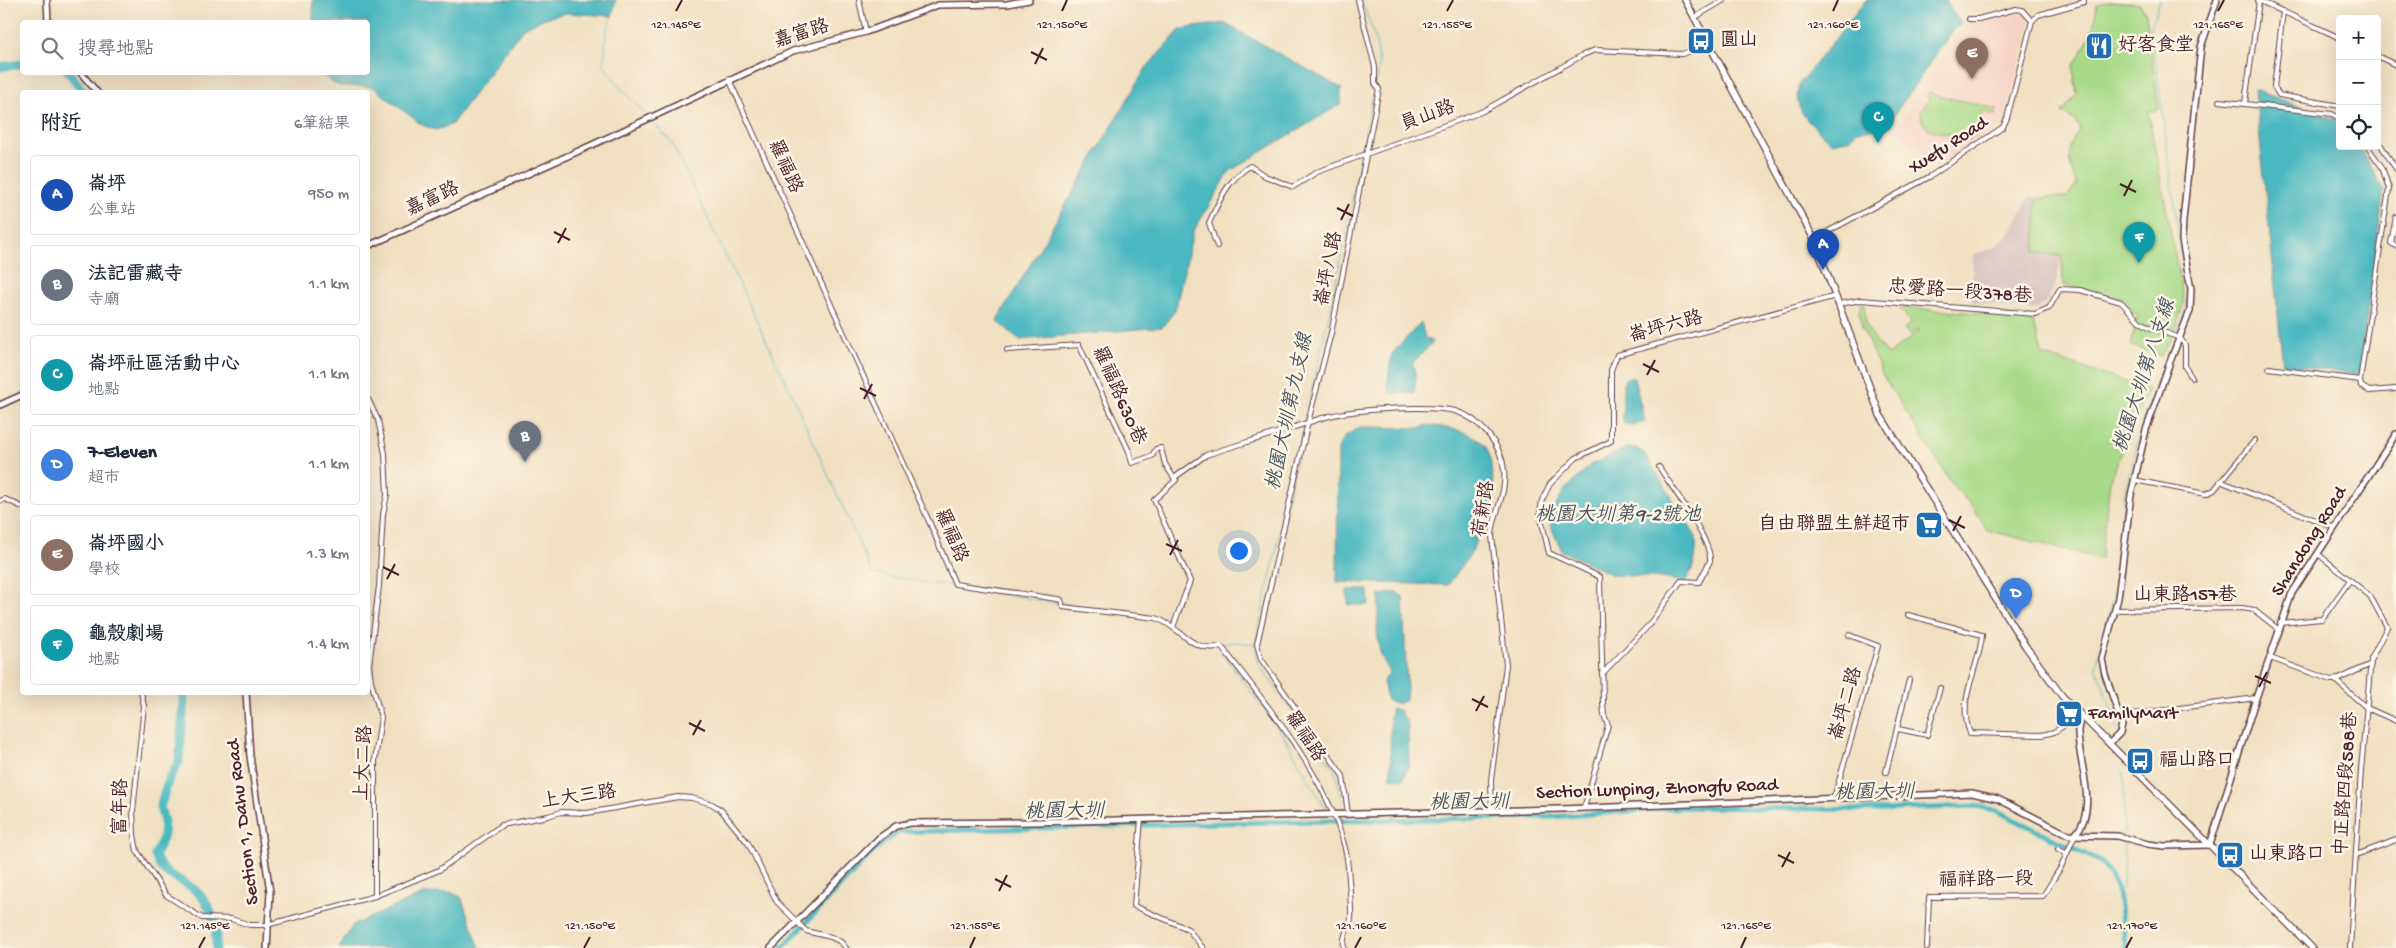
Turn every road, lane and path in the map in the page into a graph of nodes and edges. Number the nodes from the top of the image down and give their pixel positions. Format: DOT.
graph roads {
  1 [pos="47,0"];
  2 [pos="859,0"];
  3 [pos="1029,0"];
  4 [pos="1358,0"];
  5 [pos="1685,0"];
  6 [pos="1724,0"];
  7 [pos="2084,0"];
  8 [pos="2217,0"];
  9 [pos="2258,0"];
  10 [pos="2283,11"];
  11 [pos="1694,18"];
  12 [pos="1969,19"];
  13 [pos="48,20"];
  14 [pos="2032,21"];
  15 [pos="866,32"];
  16 [pos="2336,36"];
  17 [pos="1709,44"];
  18 [pos="2381,58"];
  19 [pos="2396,65"];
  20 [pos="83,75"];
  21 [pos="730,79"];
  22 [pos="95,90"];
  23 [pos="2219,101"];
  24 [pos="2245,103"];
  25 [pos="2336,105"];
  26 [pos="2336,116"];
  27 [pos="2381,145"];
  28 [pos="2370,150"];
  29 [pos="1365,155"];
  30 [pos="2396,169"];
  31 [pos="2396,217"];
  32 [pos="1814,239"];
  33 [pos="370,245"];
  34 [pos="1217,246"];
  35 [pos="2396,246"];
  36 [pos="1836,296"];
  37 [pos="1839,304"];
  38 [pos="2177,337"];
  39 [pos="1007,350"];
  40 [pos="2269,368"];
  41 [pos="2192,378"];
  42 [pos="2360,380"];
  43 [pos="2396,389"];
  44 [pos="20,397"];
  45 [pos="370,403"];
  46 [pos="0,405"];
  47 [pos="1308,422"];
  48 [pos="2396,434"];
  49 [pos="2255,440"];
  50 [pos="1659,467"];
  51 [pos="1174,478"];
  52 [pos="2134,480"];
  53 [pos="2220,481"];
  54 [pos="0,500"];
  55 [pos="20,506"];
  56 [pos="2335,528"];
  57 [pos="2318,554"];
  58 [pos="2350,580"];
  59 [pos="2115,610"];
  60 [pos="1908,615"];
  61 [pos="2279,626"];
  62 [pos="1172,627"];
  63 [pos="1849,635"];
  64 [pos="2270,658"];
  65 [pos="2371,664"];
  66 [pos="370,665"];
  67 [pos="370,665"];
  68 [pos="1602,674"];
  69 [pos="1909,680"];
  70 [pos="2335,680"];
  71 [pos="1940,688"];
  72 [pos="142,695"];
  73 [pos="246,695"];
  74 [pos="2256,698"];
  75 [pos="2367,708"];
  76 [pos="2081,715"];
  77 [pos="2119,716"];
  78 [pos="2396,722"];
  79 [pos="1898,728"];
  80 [pos="2110,743"];
  81 [pos="1886,772"];
  82 [pos="1834,798"];
  83 [pos="1584,808"];
  84 [pos="1492,811"];
  85 [pos="1348,814"];
  86 [pos="1335,817"];
  87 [pos="1141,820"];
  88 [pos="2075,836"];
  89 [pos="2396,840"];
  90 [pos="2210,845"];
  91 [pos="2058,849"];
  92 [pos="2067,852"];
  93 [pos="2356,854"];
  94 [pos="375,896"];
  95 [pos="797,922"];
  96 [pos="267,925"];
  97 [pos="267,948"];
  98 [pos="771,948"];
  99 [pos="846,948"];
  100 [pos="1204,948"];
  101 [pos="1344,948"];
  102 [pos="1927,948"];
  103 [pos="2312,948"];
  104 [pos="2350,948"];
  1 -- 13 [label="street"];
  2 -- 15 [label="street"];
  3 -- 15 [label="street, 嘉富路"];
  4 -- 29 [label="street, 崙坪八路"];
  5 -- 11 [label="main road"];
  6 -- 11 [label="street"];
  7 -- 14 [label="street"];
  8 -- 38 [label="street"];
  9 -- 10 [label="street"];
  9 -- 24 [label="street"];
  10 -- 16 [label="street"];
  10 -- 25 [label="street"];
  11 -- 17 [label="main road"];
  12 -- 14 [label="street"];
  14 -- 32 [label="street, Xuefu Road"];
  15 -- 21 [label="street, 嘉富路"];
  17 -- 29 [label="street, 員山路"];
  17 -- 32 [label="main road"];
  18 -- 19 [label="street"];
  20 -- 22 [label="street"];
  21 -- 33 [label="street, 嘉富路"];
  21 -- 62 [label="street, 羅福路"];
  23 -- 24 [label="street"];
  24 -- 26 [label="street"];
  27 -- 30 [label="street"];
  28 -- 42 [label="street"];
  29 -- 34 [label="street, 員山路"];
  29 -- 47 [label="street, 崙坪八路"];
  31 -- 35 [label="street"];
  32 -- 36 [label="main road"];
  36 -- 37 [label="main road"];
  36 -- 68 [label="street, 崙坪六路"];
  37 -- 38 [label="street, 忠愛路一段378巷"];
  37 -- 76 [label="main road"];
  38 -- 41 [label="street"];
  38 -- 52 [label="street"];
  39 -- 51 [label="street, 羅福路630巷"];
  40 -- 42 [label="street"];
  42 -- 43 [label="street"];
  44 -- 46 [label="street"];
  45 -- 66 [label="street, 上大二路"];
  47 -- 51 [label="street, 荷新路"];
  47 -- 84 [label="street, 荷新路"];
  47 -- 85 [label="street, 崙坪八路"];
  48 -- 56 [label="street, Shandong Road"];
  49 -- 53 [label="street"];
  50 -- 68 [label="street"];
  51 -- 62 [label="street, 荷新路"];
  52 -- 53 [label="street"];
  52 -- 59 [label="street"];
  53 -- 56 [label="street"];
  54 -- 55 [label="street"];
  56 -- 57 [label="street, Shandong Road"];
  57 -- 58 [label="street"];
  57 -- 61 [label="street, Shandong Road"];
  58 -- 61 [label="street"];
  58 -- 65 [label="street, 中正路四段588巷"];
  59 -- 61 [label="street, 山東路157巷"];
  59 -- 77 [label="street"];
  60 -- 76 [label="street"];
  61 -- 64 [label="street, Shandong Road"];
  62 -- 86 [label="street, 羅福路"];
  63 -- 82 [label="street, 崙坪二路"];
  64 -- 70 [label="street"];
  64 -- 74 [label="street, Shandong Road"];
  65 -- 70 [label="street"];
  65 -- 75 [label="street, 中正路四段588巷"];
  67 -- 94 [label="street, 上大二路"];
  68 -- 83 [label="street, 崙坪六路"];
  69 -- 79 [label="street"];
  70 -- 75 [label="street"];
  71 -- 79 [label="street"];
  72 -- 96 [label="street, 富年路"];
  73 -- 96 [label="street, Section 1, Dahu Road"];
  74 -- 77 [label="street"];
  74 -- 90 [label="street, Shandong Road"];
  75 -- 78 [label="street"];
  75 -- 93 [label="street, 中正路四段588巷"];
  76 -- 80 [label="main road"];
  76 -- 88 [label="street"];
  77 -- 80 [label="street"];
  79 -- 81 [label="street"];
  80 -- 90 [label="main road"];
  82 -- 83 [label="street, Section Lunping, Zhongfu Road"];
  82 -- 88 [label="street, Section Lunping, Zhongfu Road"];
  83 -- 84 [label="street, Section Lunping, Zhongfu Road"];
  84 -- 85 [label="street, Section Lunping, Zhongfu Road"];
  85 -- 86 [label="street, Section Lunping, Zhongfu Road"];
  86 -- 87 [label="street, Section Lunping, Zhongfu Road"];
  86 -- 101 [label="street"];
  87 -- 95 [label="street, Section Lunping, Zhongfu Road"];
  87 -- 100 [label="street"];
  88 -- 90 [label="street"];
  88 -- 92 [label="street"];
  89 -- 93 [label="street"];
  90 -- 103 [label="main road"];
  91 -- 92 [label="street"];
  92 -- 102 [label="street, 福祥路一段"];
  93 -- 104 [label="street, 中正路四段588巷"];
  94 -- 95 [label="street, 上大三路"];
  94 -- 96 [label="street, 上大三路"];
  95 -- 98 [label="street, Section Lunping, Zhongfu Road"];
  95 -- 99 [label="street, 上大三路"];
  96 -- 97 [label="street, Section 1, Dahu Road"];
}
